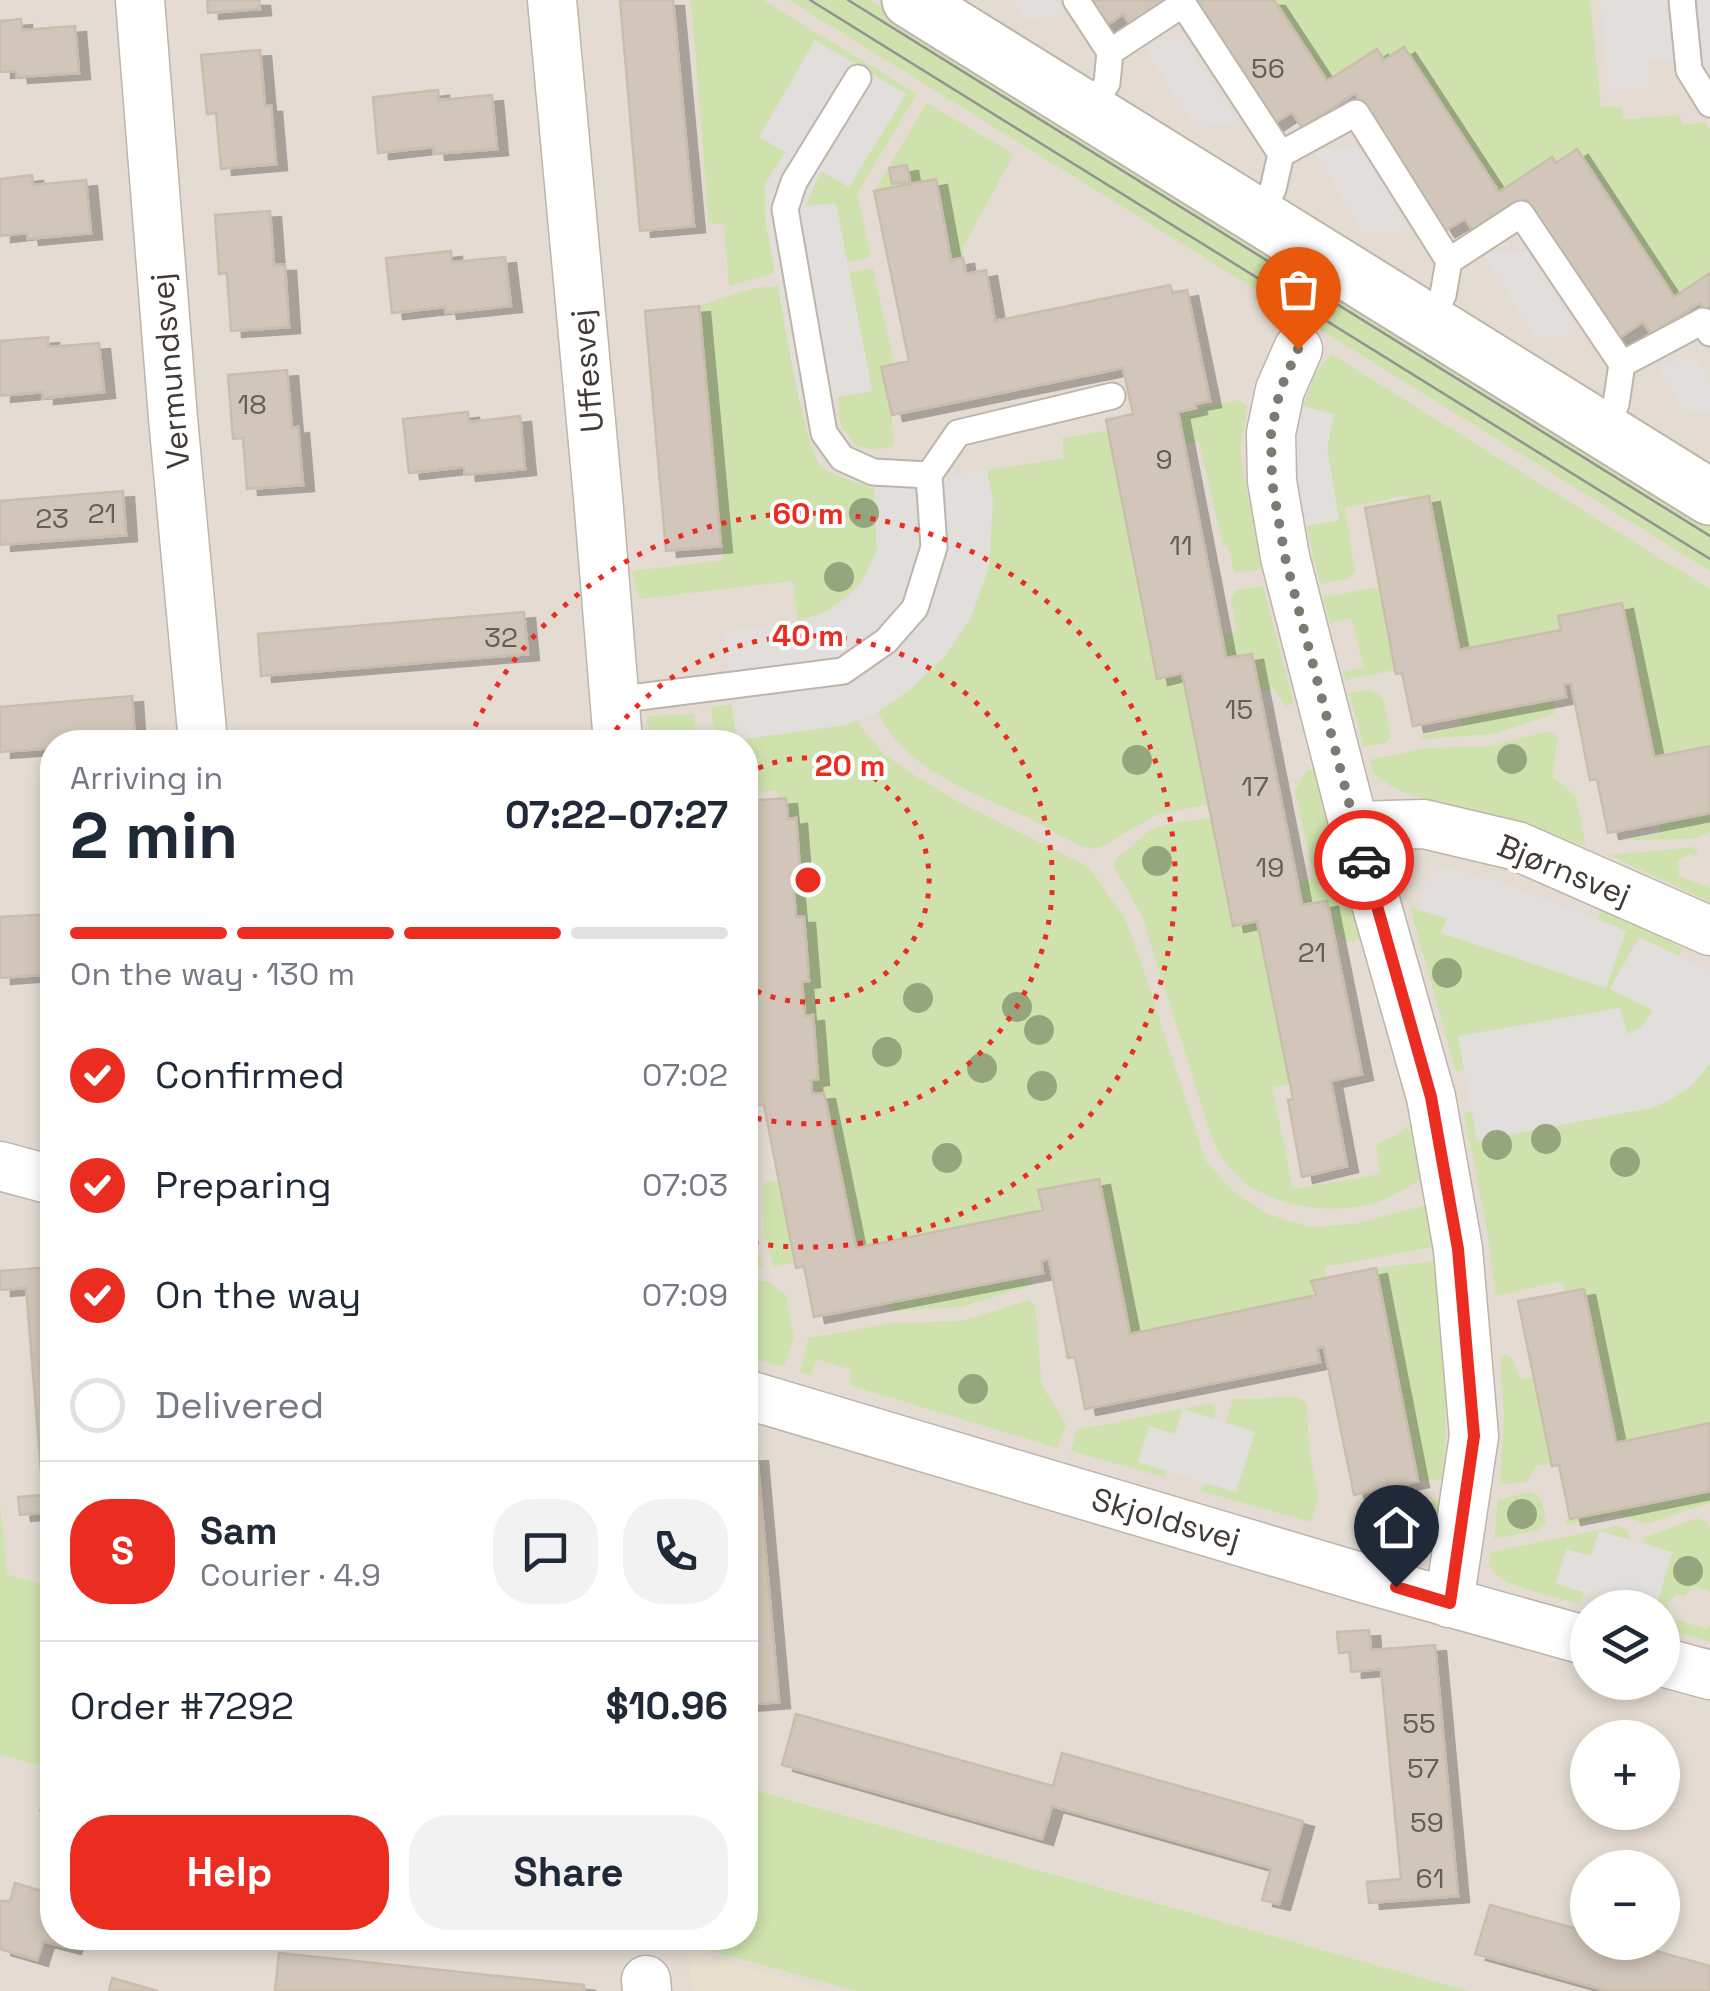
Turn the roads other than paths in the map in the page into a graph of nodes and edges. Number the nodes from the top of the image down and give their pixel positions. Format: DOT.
graph roads {
  1 [pos="140,0"];
  2 [pos="552,0"];
  3 [pos="912,0"];
  4 [pos="1076,0"];
  5 [pos="1682,0"];
  6 [pos="1110,52"];
  7 [pos="858,78"];
  8 [pos="1710,104"];
  9 [pos="1090,112"];
  10 [pos="1281,154"];
  11 [pos="1258,216"];
  12 [pos="1449,261"];
  13 [pos="1429,323"];
  14 [pos="1710,333"];
  15 [pos="1298,349"];
  16 [pos="1622,364"];
  17 [pos="1112,396"];
  18 [pos="1603,431"];
  19 [pos="929,475"];
  20 [pos="1710,497"];
  21 [pos="616,721"];
  22 [pos="202,730"];
  23 [pos="1354,826"];
  24 [pos="1710,931"];
  25 [pos="0,1166"];
  26 [pos="40,1177"];
  27 [pos="758,1398"];
  28 [pos="1450,1603"];
  29 [pos="1570,1636"];
  30 [pos="1680,1667"];
  31 [pos="1710,1676"];
  1 -- 22 [label="street, Vermundsvej"];
  2 -- 21 [label="street, Uffesvej"];
  3 -- 9 [label="street"];
  4 -- 6 [label="lane"];
  5 -- 8 [label="lane"];
  6 -- 9 [label="lane"];
  6 -- 10 [label="lane"];
  7 -- 19 [label="lane"];
  9 -- 11 [label="street"];
  10 -- 11 [label="lane"];
  10 -- 12 [label="lane"];
  11 -- 13 [label="street"];
  12 -- 13 [label="lane"];
  12 -- 16 [label="lane"];
  13 -- 18 [label="street"];
  14 -- 16 [label="lane"];
  15 -- 23 [label="street"];
  16 -- 18 [label="lane"];
  17 -- 19 [label="lane"];
  18 -- 20 [label="street"];
  19 -- 21 [label="lane"];
  23 -- 24 [label="street, Bjørnsvej"];
  23 -- 28 [label="street"];
  25 -- 26 [label="street"];
  27 -- 28 [label="street, Skjoldsvej"];
  28 -- 29 [label="street, Skjoldsvej"];
  30 -- 31 [label="street"];
}
